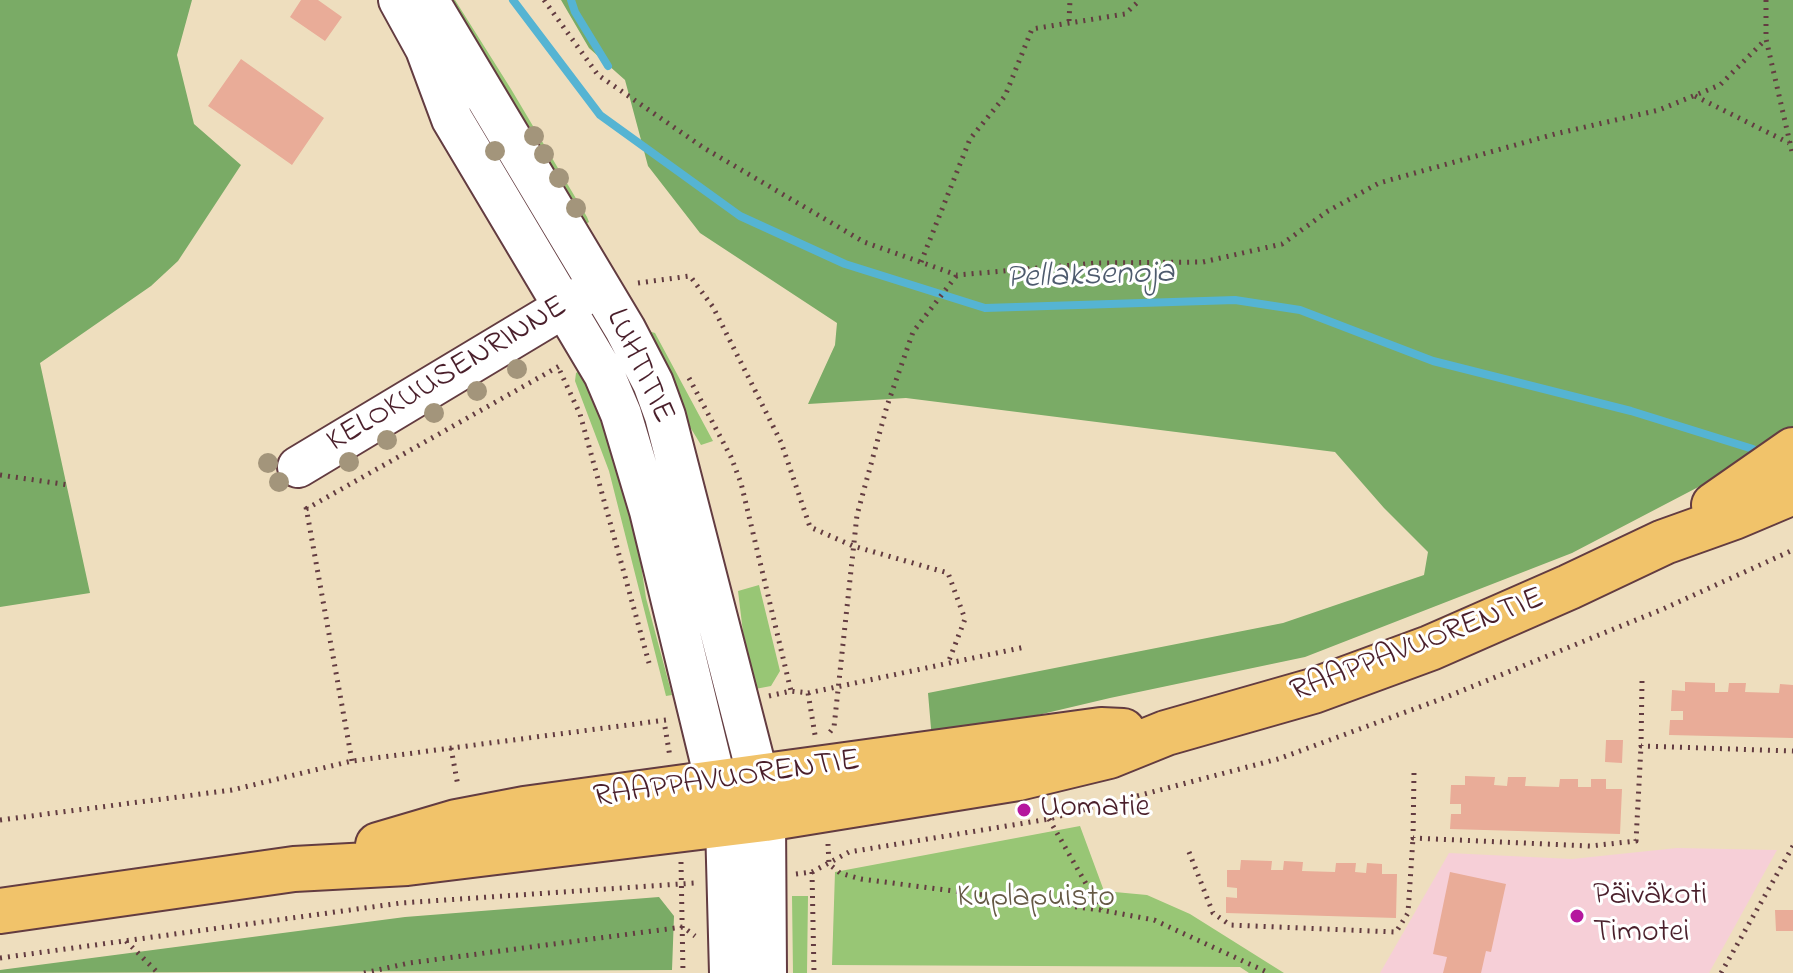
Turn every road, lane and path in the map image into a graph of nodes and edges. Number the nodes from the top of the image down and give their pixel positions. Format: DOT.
graph roads {
  1 [pos="399,0"];
  2 [pos="428,0"];
  3 [pos="544,0"];
  4 [pos="1070,0"];
  5 [pos="1140,0"];
  6 [pos="1766,0"];
  7 [pos="1069,21"];
  8 [pos="1766,39"];
  9 [pos="1694,96"];
  10 [pos="1790,144"];
  11 [pos="1793,156"];
  12 [pos="921,262"];
  13 [pos="957,275"];
  14 [pos="638,283"];
  15 [pos="599,286"];
  16 [pos="565,306"];
  17 [pos="558,367"];
  18 [pos="298,467"];
  19 [pos="1790,470"];
  20 [pos="0,475"];
  21 [pos="69,485"];
  22 [pos="306,509"];
  23 [pos="853,546"];
  24 [pos="1025,647"];
  25 [pos="948,663"];
  26 [pos="1642,681"];
  27 [pos="839,687"];
  28 [pos="808,693"];
  29 [pos="664,720"];
  30 [pos="826,737"];
  31 [pos="1641,746"];
  32 [pos="451,748"];
  33 [pos="1793,751"];
  34 [pos="352,761"];
  35 [pos="1414,773"];
  36 [pos="459,792"];
  37 [pos="741,800"];
  38 [pos="1049,819"];
  39 [pos="0,820"];
  40 [pos="1413,838"];
  41 [pos="1793,846"];
  42 [pos="1189,852"];
  43 [pos="812,872"];
  44 [pos="767,876"];
  45 [pos="728,879"];
  46 [pos="1101,910"];
  47 [pos="0,911"];
  48 [pos="683,927"];
  49 [pos="126,941"];
  50 [pos="0,958"];
  51 [pos="158,973"];
  52 [pos="364,973"];
  53 [pos="730,973"];
  54 [pos="766,973"];
  55 [pos="814,973"];
  56 [pos="1269,973"];
  57 [pos="1721,973"];
  1 -- 16 [label="street, LUHTITIE"];
  2 -- 15 [label="street, LUHTITIE"];
  3 -- 12 [label="path"];
  4 -- 7 [label="path"];
  5 -- 7 [label="path"];
  6 -- 8 [label="path"];
  7 -- 12 [label="path"];
  8 -- 9 [label="path"];
  8 -- 10 [label="path"];
  9 -- 10 [label="path"];
  9 -- 13 [label="path"];
  10 -- 11 [label="path"];
  12 -- 13 [label="path"];
  13 -- 23 [label="path"];
  14 -- 23 [label="path"];
  15 -- 16 [label="street, KELOKUUSENRINNE"];
  15 -- 37 [label="street, LUHTITIE"];
  16 -- 18 [label="street, KELOKUUSENRINNE"];
  16 -- 37 [label="street, LUHTITIE"];
  17 -- 22 [label="path"];
  18 -- 22 [label="path"];
  19 -- 37 [label="main road, RAAPPAVUORENTIE"];
  20 -- 21 [label="path"];
  22 -- 34 [label="path"];
  23 -- 25 [label="path"];
  23 -- 27 [label="path"];
  24 -- 25 [label="path"];
  25 -- 27 [label="path"];
  26 -- 31 [label="path"];
  27 -- 28 [label="path"];
  27 -- 30 [label="path"];
  29 -- 32 [label="path"];
  31 -- 33 [label="path"];
  31 -- 40 [label="path"];
  32 -- 34 [label="path"];
  32 -- 36 [label="path"];
  34 -- 39 [label="path"];
  35 -- 40 [label="path"];
  37 -- 44 [label="street"];
  37 -- 45 [label="street"];
  37 -- 47 [label="main road, RAAPPAVUORENTIE"];
  38 -- 46 [label="path"];
  40 -- 42 [label="path"];
  41 -- 57 [label="path"];
  43 -- 44 [label="path"];
  43 -- 46 [label="path"];
  43 -- 55 [label="path"];
  44 -- 54 [label="street"];
  45 -- 49 [label="path"];
  45 -- 53 [label="street"];
  46 -- 56 [label="path"];
  48 -- 52 [label="path"];
  49 -- 50 [label="path"];
  49 -- 51 [label="path"];
}
